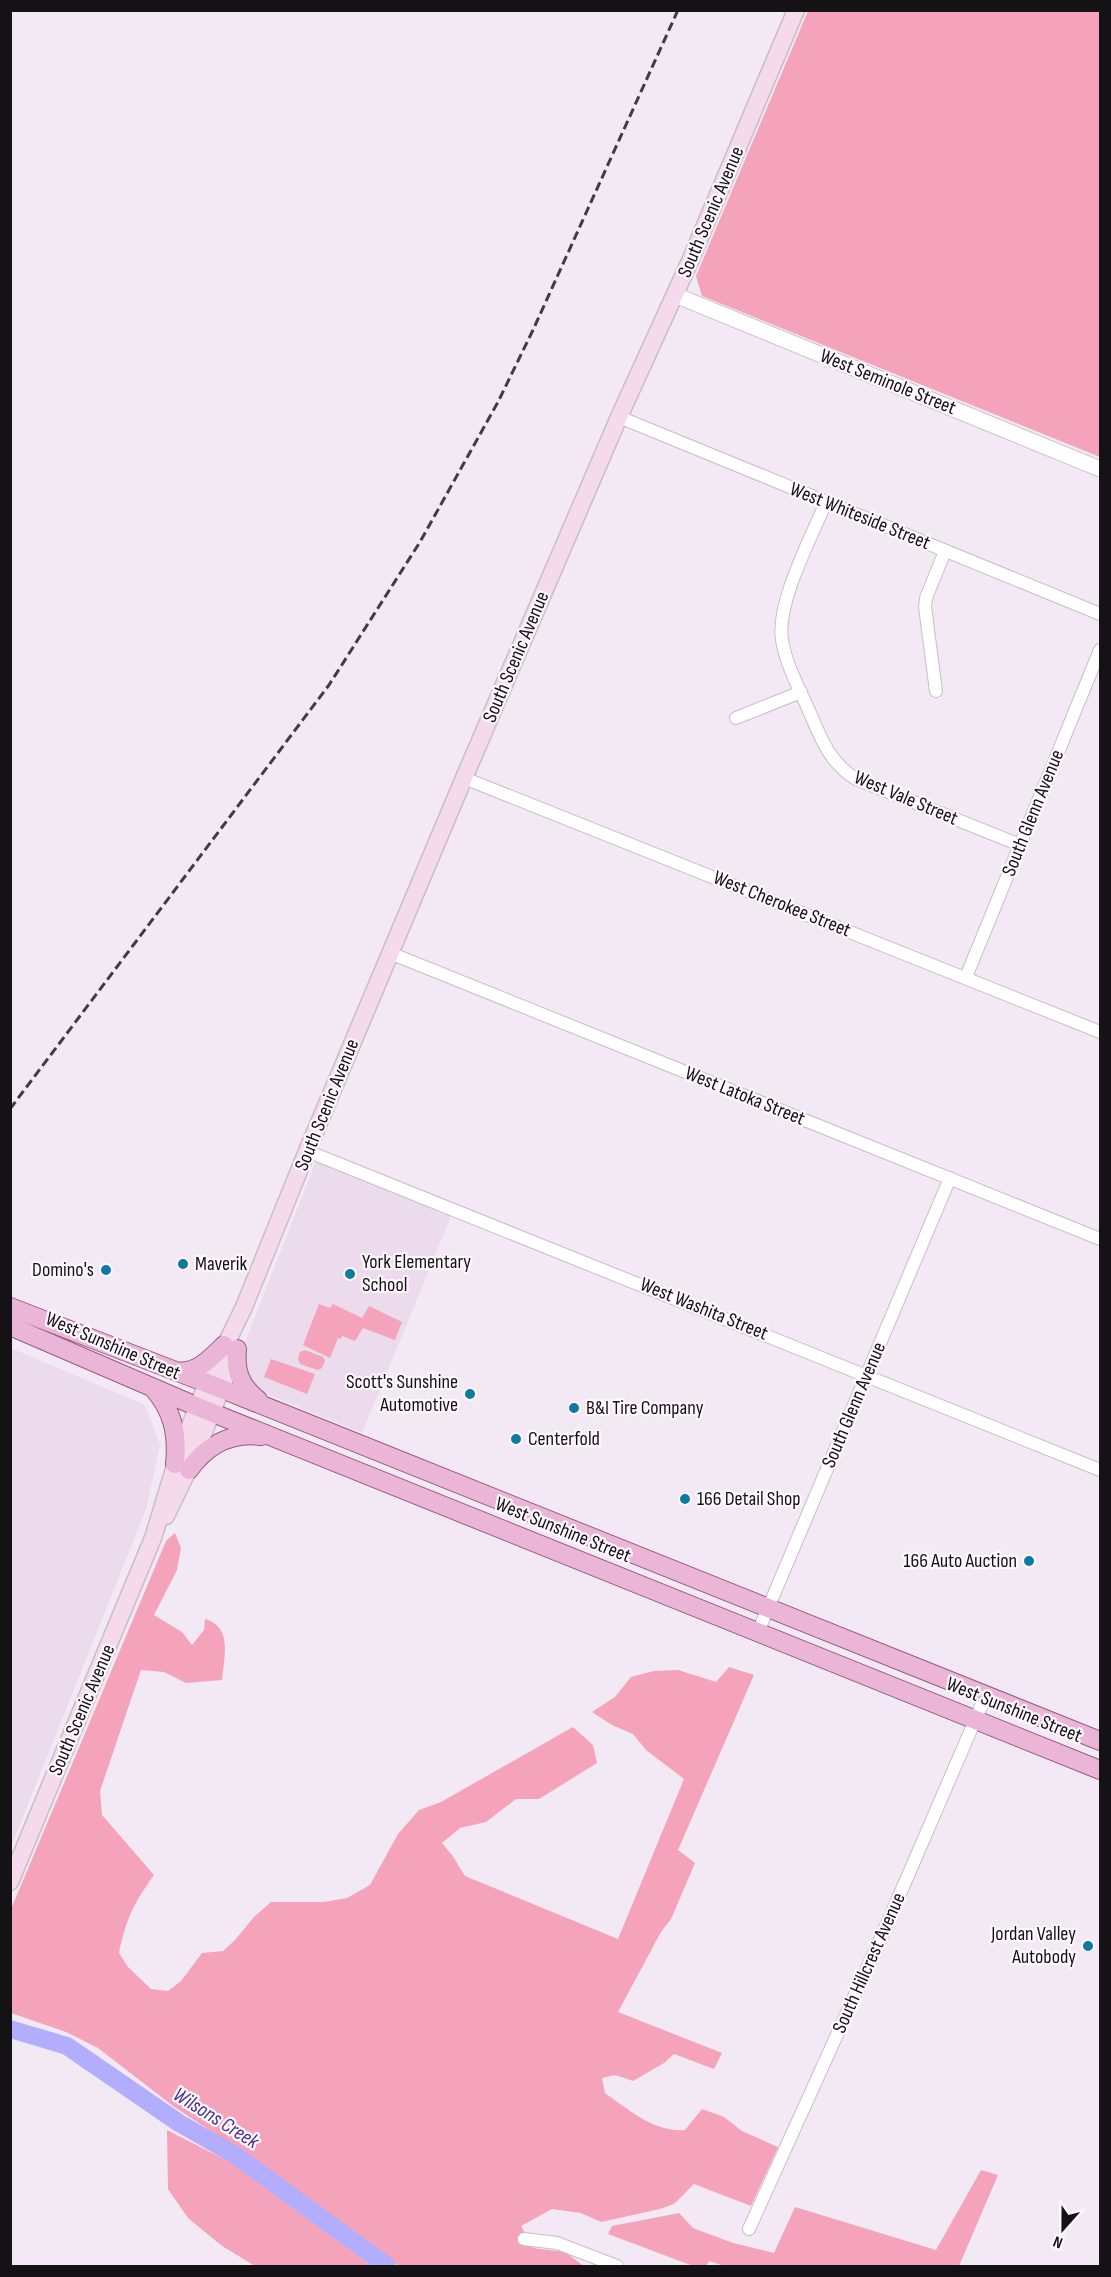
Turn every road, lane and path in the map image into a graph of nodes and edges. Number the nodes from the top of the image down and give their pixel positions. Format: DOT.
graph roads {
  1 [pos="796,10"];
  2 [pos="675,295"];
  3 [pos="619,417"];
  4 [pos="1101,469"];
  5 [pos="826,502"];
  6 [pos="945,551"];
  7 [pos="1101,614"];
  8 [pos="1101,650"];
  9 [pos="936,691"];
  10 [pos="801,692"];
  11 [pos="736,718"];
  12 [pos="464,778"];
  13 [pos="1020,845"];
  14 [pos="390,953"];
  15 [pos="966,977"];
  16 [pos="1101,1032"];
  17 [pos="307,1151"];
  18 [pos="950,1178"];
  19 [pos="1101,1239"];
  20 [pos="10,1307"];
  21 [pos="10,1326"];
  22 [pos="231,1347"];
  23 [pos="171,1370"];
  24 [pos="867,1374"];
  25 [pos="215,1386"];
  26 [pos="152,1387"];
  27 [pos="267,1407"];
  28 [pos="205,1410"];
  29 [pos="272,1437"];
  30 [pos="182,1467"];
  31 [pos="1101,1470"];
  32 [pos="768,1608"];
  33 [pos="758,1632"];
  34 [pos="986,1695"];
  35 [pos="975,1719"];
  36 [pos="1101,1741"];
  37 [pos="1101,1770"];
  38 [pos="10,1882"];
  39 [pos="749,2229"];
  40 [pos="524,2239"];
  41 [pos="617,2266"];
  1 -- 2 [label="main road, South Scenic Avenue"];
  2 -- 3 [label="main road, South Scenic Avenue"];
  2 -- 4 [label="street, West Seminole Street"];
  3 -- 5 [label="street, West Whiteside Street"];
  3 -- 12 [label="main road, South Scenic Avenue"];
  5 -- 6 [label="street, West Whiteside Street"];
  5 -- 10 [label="street, West Vale Street"];
  6 -- 7 [label="street, West Whiteside Street"];
  6 -- 9 [label="street"];
  8 -- 13 [label="street, South Glenn Avenue"];
  10 -- 11 [label="street"];
  10 -- 13 [label="street, West Vale Street"];
  12 -- 14 [label="main road, South Scenic Avenue"];
  12 -- 15 [label="street, West Cherokee Street"];
  13 -- 15 [label="street, South Glenn Avenue"];
  14 -- 17 [label="main road, South Scenic Avenue"];
  14 -- 18 [label="street, West Latoka Street"];
  15 -- 16 [label="street, West Cherokee Street"];
  17 -- 22 [label="main road, South Scenic Avenue"];
  17 -- 24 [label="street, West Washita Street"];
  18 -- 19 [label="street, West Latoka Street"];
  18 -- 24 [label="street, South Glenn Avenue"];
  20 -- 23 [label="main road, West Sunshine Street"];
  21 -- 26 [label="main road, West Sunshine Street"];
  22 -- 23 [label="main road"];
  22 -- 25 [label="main road, South Scenic Avenue"];
  22 -- 27 [label="main road"];
  23 -- 25 [label="main road, West Sunshine Street"];
  24 -- 31 [label="street, West Washita Street"];
  24 -- 32 [label="street, South Glenn Avenue"];
  25 -- 27 [label="main road, West Sunshine Street"];
  25 -- 28 [label="main road, South Scenic Avenue"];
  26 -- 28 [label="main road, West Sunshine Street"];
  26 -- 30 [label="main road"];
  27 -- 32 [label="main road, West Sunshine Street"];
  28 -- 29 [label="main road, West Sunshine Street"];
  28 -- 30 [label="main road, South Scenic Avenue"];
  29 -- 30 [label="main road"];
  29 -- 33 [label="main road, West Sunshine Street"];
  30 -- 38 [label="main road, South Scenic Avenue"];
  32 -- 33 [label="street, South Glenn Avenue"];
  32 -- 34 [label="main road, West Sunshine Street"];
  33 -- 35 [label="main road, West Sunshine Street"];
  34 -- 35 [label="street, South Hillcrest Avenue"];
  34 -- 36 [label="main road, West Sunshine Street"];
  35 -- 37 [label="main road, West Sunshine Street"];
  35 -- 39 [label="street, South Hillcrest Avenue"];
  40 -- 41 [label="street"];
}
